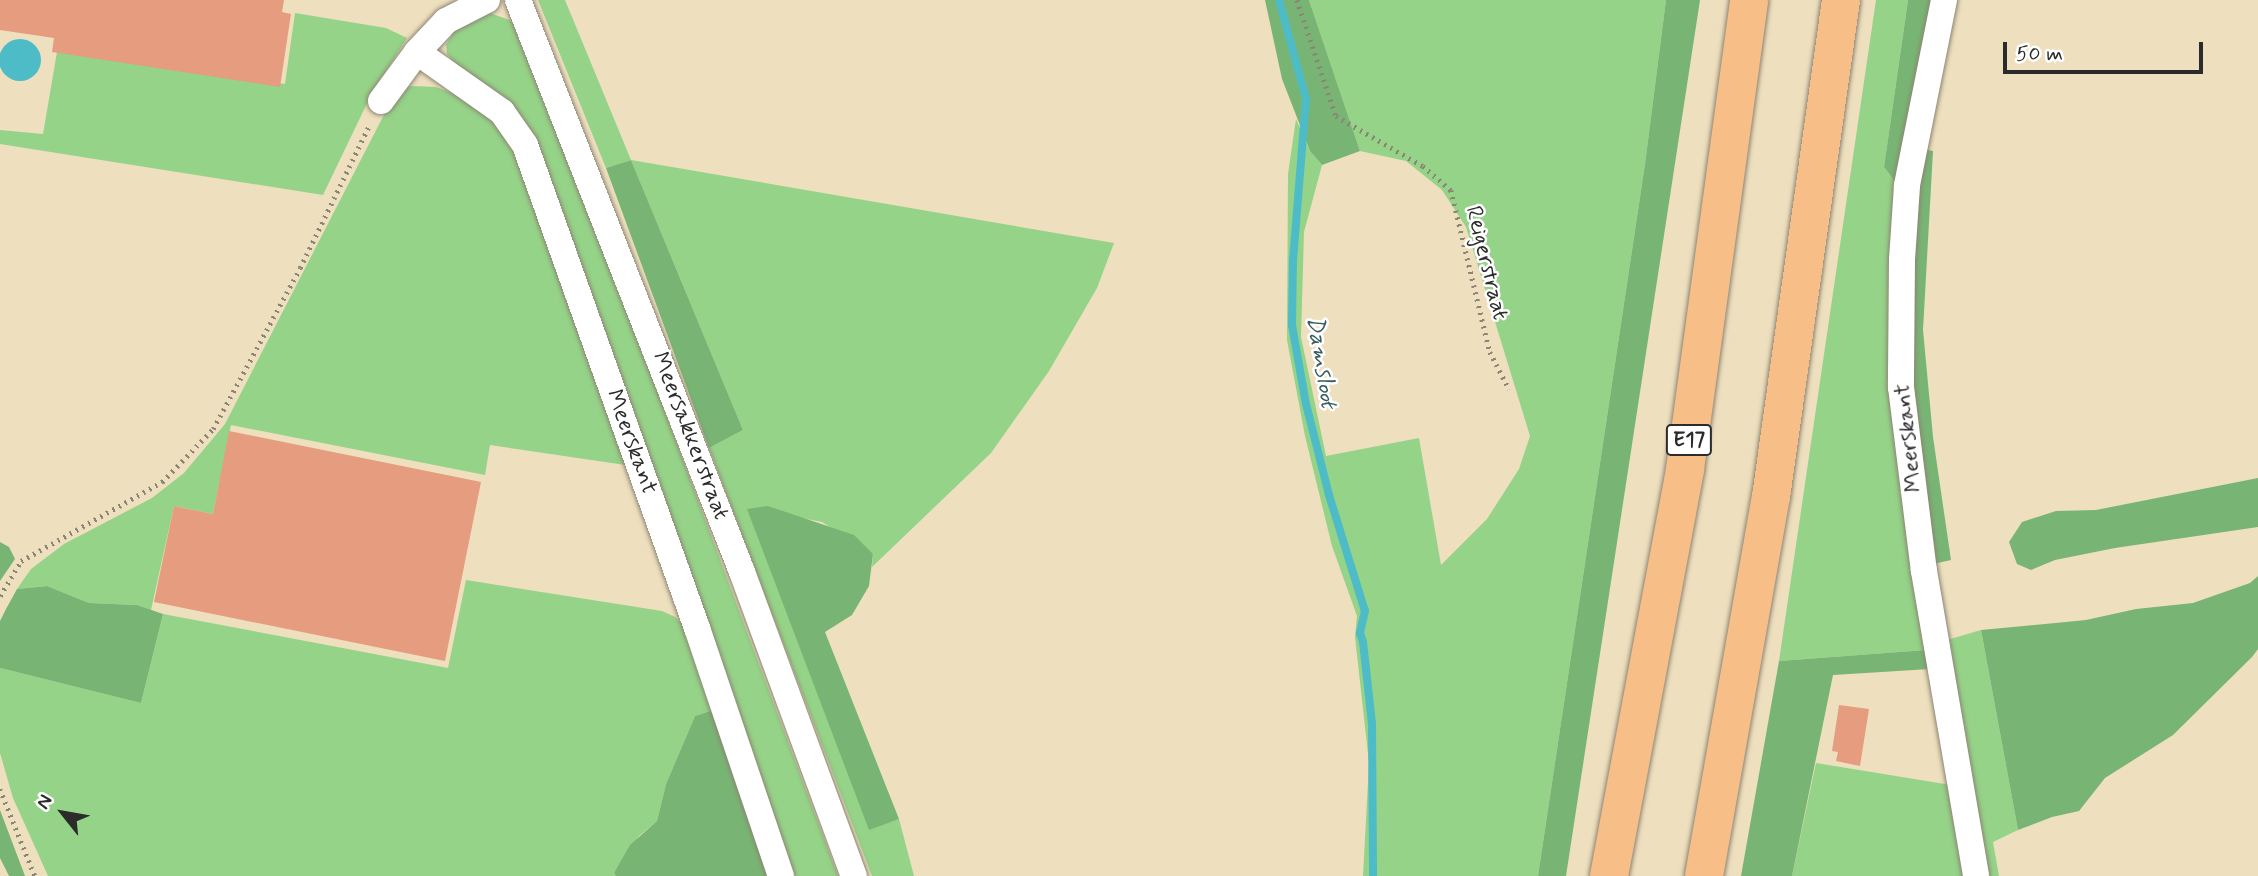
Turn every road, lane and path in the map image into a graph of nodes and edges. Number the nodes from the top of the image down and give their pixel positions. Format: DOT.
graph roads {
  1 [pos="487,0"];
  2 [pos="518,0"];
  3 [pos="1297,0"];
  4 [pos="1749,0"];
  5 [pos="1841,0"];
  6 [pos="1944,0"];
  7 [pos="417,52"];
  8 [pos="381,101"];
  9 [pos="1509,389"];
  10 [pos="0,596"];
  11 [pos="0,789"];
  12 [pos="35,876"];
  13 [pos="781,876"];
  14 [pos="853,876"];
  15 [pos="1609,876"];
  16 [pos="1704,876"];
  17 [pos="1976,876"];
  1 -- 7 [label="street"];
  2 -- 14 [label="street, Meersakkerstraat"];
  3 -- 9 [label="path, Reigerstraat"];
  4 -- 15 [label="highway, E17"];
  5 -- 16 [label="highway"];
  6 -- 17 [label="street, Meerskant"];
  7 -- 8 [label="street"];
  7 -- 13 [label="street, Meerskant"];
  8 -- 10 [label="path"];
  11 -- 12 [label="path"];
}
